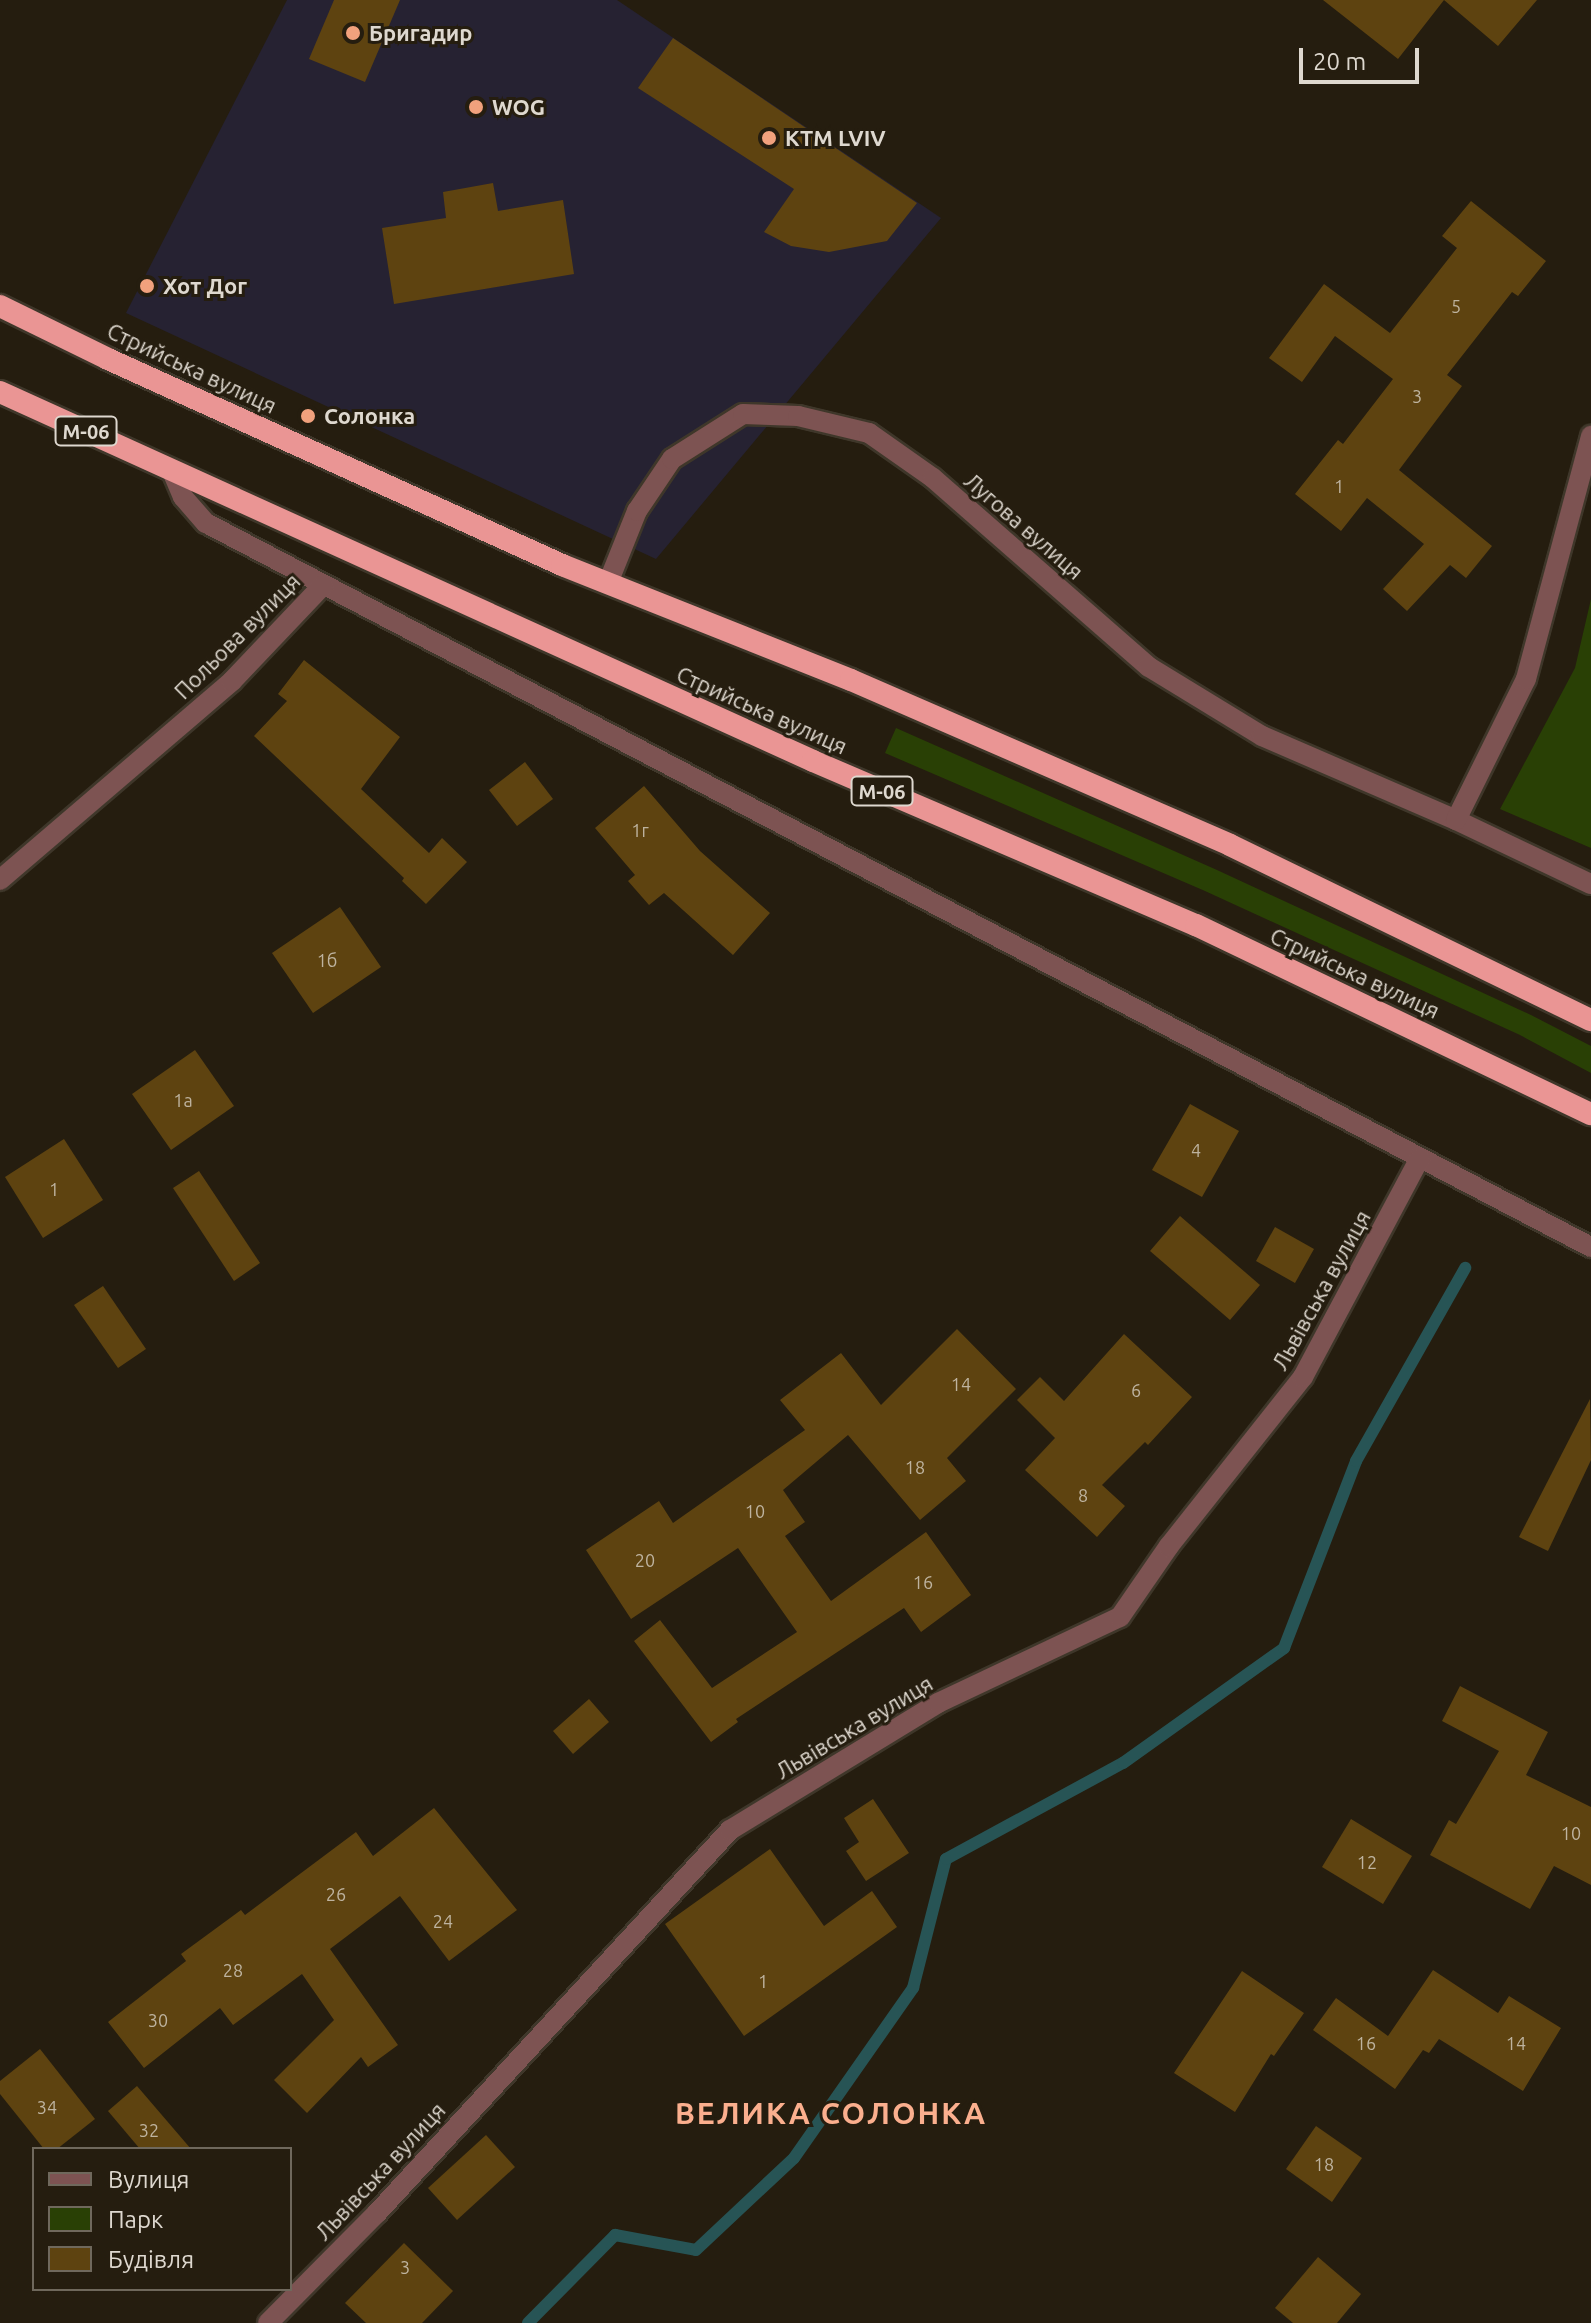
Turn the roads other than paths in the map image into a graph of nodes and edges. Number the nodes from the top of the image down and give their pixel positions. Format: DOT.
graph roads {
  1 [pos="0,306"];
  2 [pos="0,392"];
  3 [pos="1591,436"];
  4 [pos="172,471"];
  5 [pos="608,583"];
  6 [pos="323,585"];
  7 [pos="1456,820"];
  8 [pos="0,880"];
  9 [pos="1591,884"];
  10 [pos="1591,1020"];
  11 [pos="1591,1114"];
  12 [pos="1420,1158"];
  13 [pos="1591,1247"];
  14 [pos="268,2323"];
  1 -- 5 [label="highway, Стрийська вулиця"];
  2 -- 4 [label="highway, Стрийська вулиця / М-06"];
  3 -- 7 [label="street"];
  4 -- 6 [label="street, Польова вулиця"];
  4 -- 11 [label="highway, Стрийська вулиця / М-06"];
  5 -- 7 [label="street, Лугова вулиця"];
  5 -- 10 [label="highway, Стрийська вулиця"];
  6 -- 8 [label="street, Польова вулиця"];
  6 -- 12 [label="street"];
  7 -- 9 [label="street, Лугова вулиця"];
  12 -- 13 [label="street"];
  12 -- 14 [label="street, Львівська вулиця"];
}
